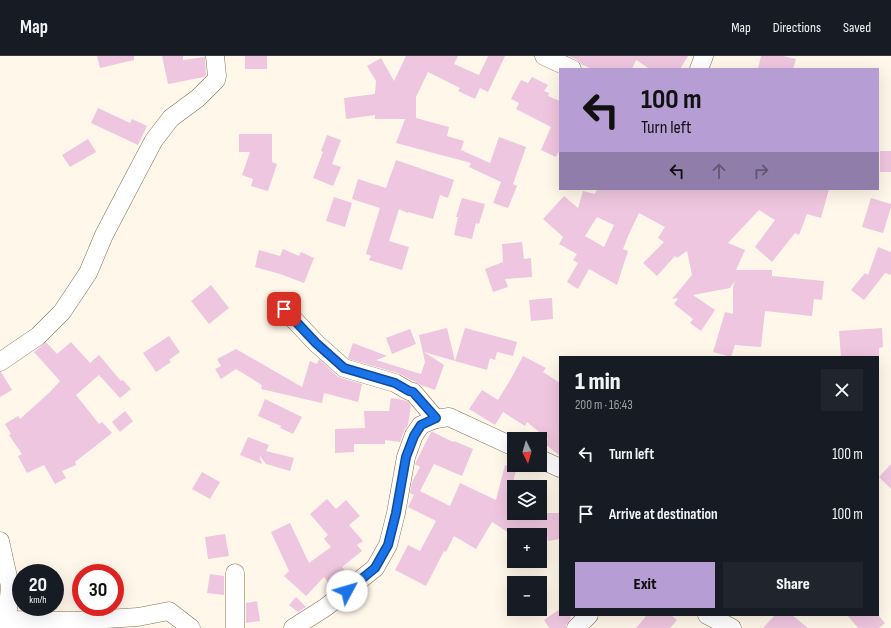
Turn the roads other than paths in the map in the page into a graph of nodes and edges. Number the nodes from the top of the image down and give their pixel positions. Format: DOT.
graph roads {
  1 [pos="215,56"];
  2 [pos="544,56"];
  3 [pos="704,56"];
  4 [pos="570,68"];
  5 [pos="698,68"];
  6 [pos="284,309"];
  7 [pos="0,362"];
  8 [pos="436,418"];
  9 [pos="507,444"];
  10 [pos="547,462"];
  11 [pos="559,468"];
  12 [pos="0,541"];
  13 [pos="234,573"];
  14 [pos="588,616"];
  15 [pos="709,616"];
  16 [pos="4,622"];
  17 [pos="73,624"];
  18 [pos="191,628"];
  19 [pos="235,628"];
  20 [pos="293,628"];
  21 [pos="576,628"];
  22 [pos="732,628"];
  1 -- 7 [label="street"];
  2 -- 4 [label="street"];
  3 -- 5 [label="street"];
  6 -- 8 [label="street"];
  8 -- 9 [label="street"];
  8 -- 20 [label="street"];
  10 -- 11 [label="street"];
  12 -- 16 [label="street"];
  13 -- 19 [label="street"];
  14 -- 21 [label="street"];
  15 -- 22 [label="street"];
  16 -- 17 [label="street"];
  17 -- 18 [label="street"];
}
